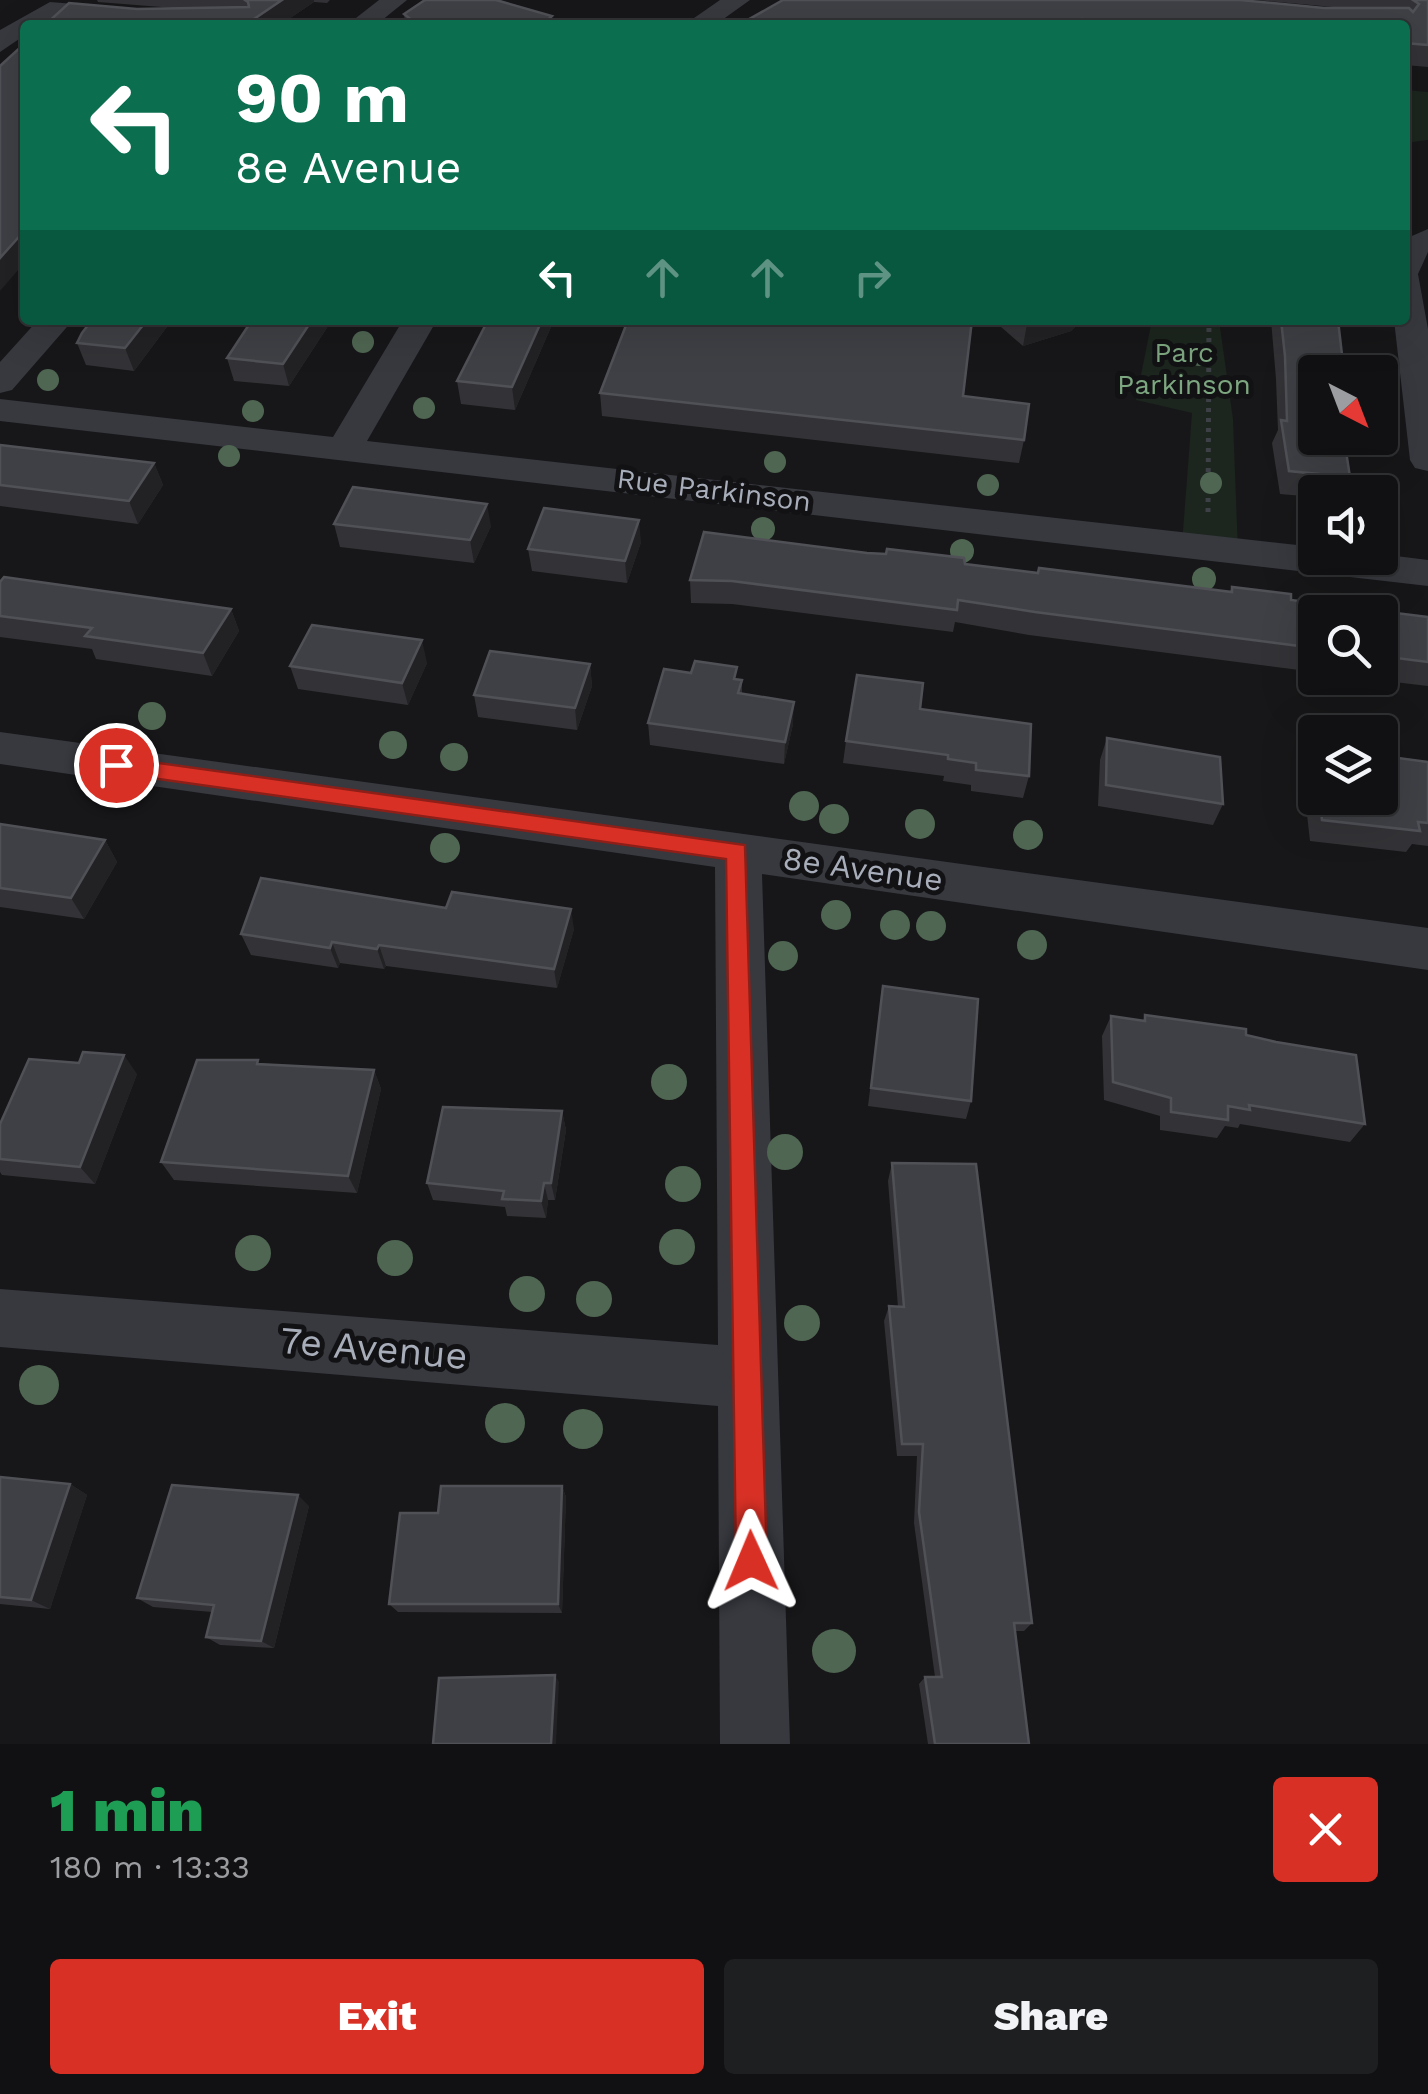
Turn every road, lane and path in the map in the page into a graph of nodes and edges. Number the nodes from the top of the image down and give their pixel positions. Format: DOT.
graph roads {
  1 [pos="395,0"];
  2 [pos="738,0"];
  3 [pos="31,20"];
  4 [pos="175,20"];
  5 [pos="367,20"];
  6 [pos="705,20"];
  7 [pos="20,26"];
  8 [pos="0,44"];
  9 [pos="1428,238"];
  10 [pos="1410,257"];
  11 [pos="1410,318"];
  12 [pos="52,325"];
  13 [pos="417,325"];
  14 [pos="1208,325"];
  15 [pos="0,383"];
  16 [pos="0,410"];
  17 [pos="345,447"];
  18 [pos="1428,460"];
  19 [pos="1211,548"];
  20 [pos="1428,574"];
  21 [pos="0,748"];
  22 [pos="738,852"];
  23 [pos="1428,949"];
  24 [pos="0,1318"];
  25 [pos="748,1378"];
  26 [pos="755,1744"];
  1 -- 5 [label="street"];
  2 -- 6 [label="street"];
  3 -- 4 [label="street"];
  7 -- 8 [label="street"];
  9 -- 10 [label="street"];
  11 -- 18 [label="street"];
  12 -- 15 [label="street"];
  13 -- 17 [label="street"];
  14 -- 19 [label="path"];
  16 -- 17 [label="street, Rue Parkinson"];
  17 -- 19 [label="street, Rue Parkinson"];
  19 -- 20 [label="street, Rue Parkinson"];
  21 -- 22 [label="street, 8e Avenue"];
  22 -- 23 [label="street, 8e Avenue"];
  22 -- 25 [label="street"];
  24 -- 25 [label="street, 7e Avenue"];
  25 -- 26 [label="street"];
}
